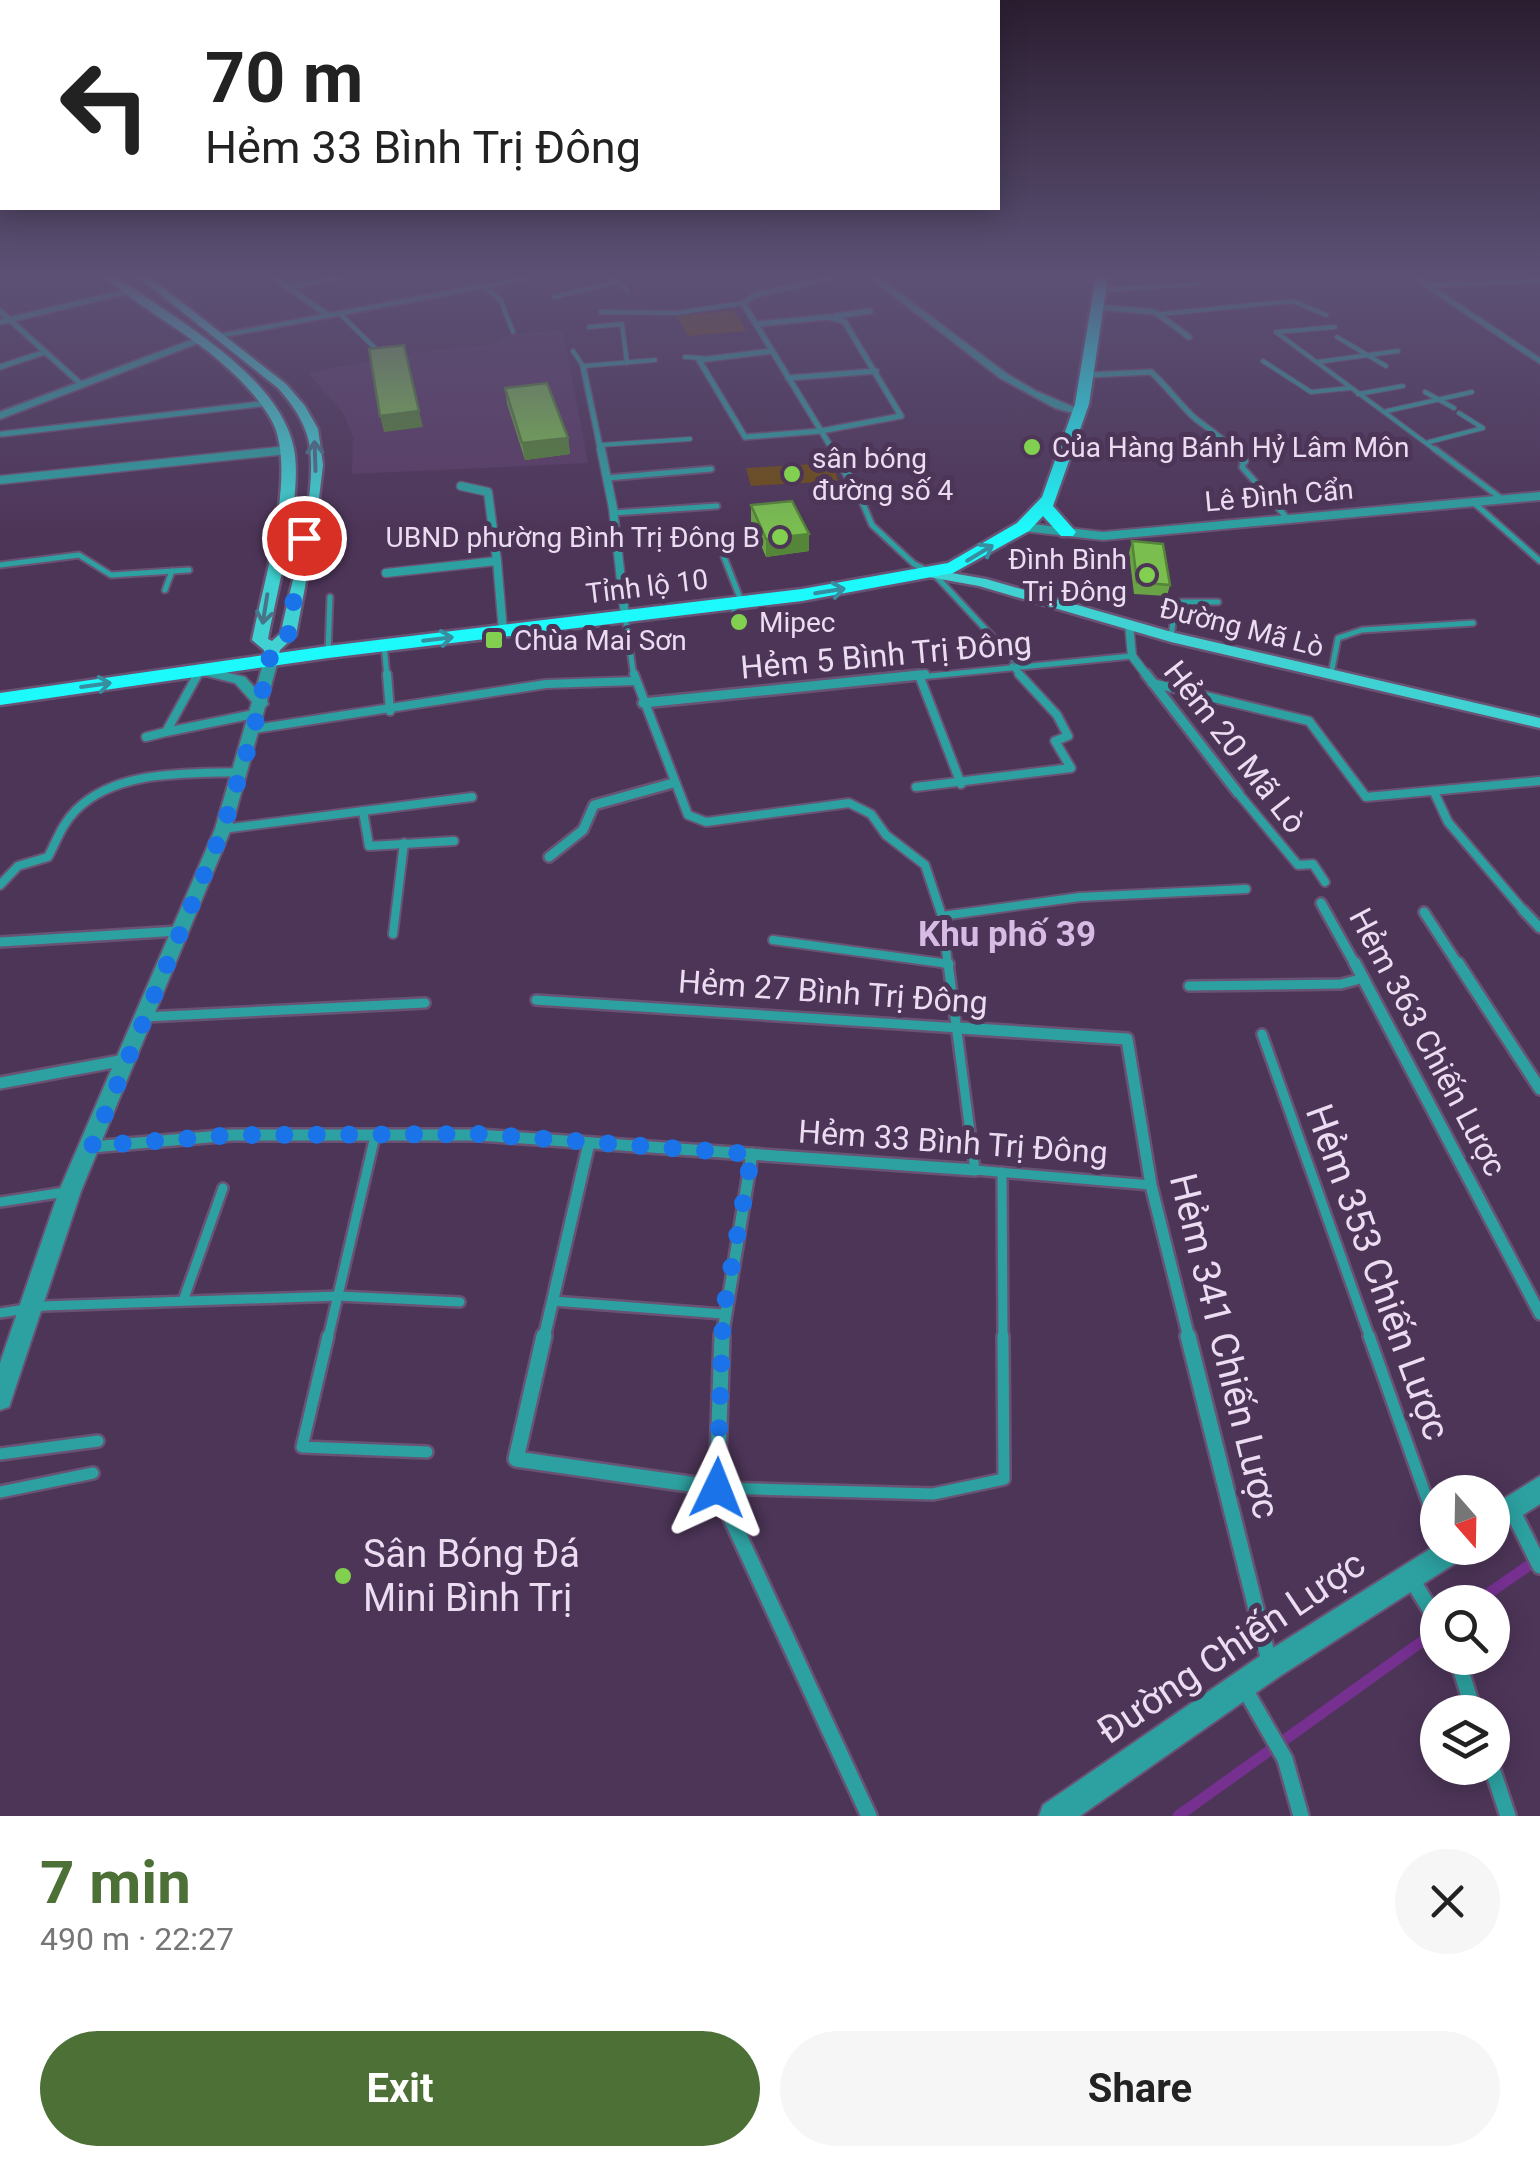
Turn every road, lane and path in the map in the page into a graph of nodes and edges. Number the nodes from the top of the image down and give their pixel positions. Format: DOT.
graph roads {
  1 [pos="55,361"];
  2 [pos="145,361"];
  3 [pos="219,361"];
  4 [pos="250,361"];
  5 [pos="579,361"];
  6 [pos="645,361"];
  7 [pos="700,361"];
  8 [pos="778,361"];
  9 [pos="870,361"];
  10 [pos="987,361"];
  11 [pos="1089,361"];
  12 [pos="1264,361"];
  13 [pos="1328,361"];
  14 [pos="1377,361"];
  15 [pos="627,362"];
  16 [pos="1317,362"];
  17 [pos="583,366"];
  18 [pos="1386,366"];
  19 [pos="876,371"];
  20 [pos="1087,375"];
  21 [pos="788,378"];
  22 [pos="82,385"];
  23 [pos="1403,386"];
  24 [pos="1350,388"];
  25 [pos="1425,392"];
  26 [pos="1472,392"];
  27 [pos="1358,394"];
  28 [pos="1441,401"];
  29 [pos="268,403"];
  30 [pos="1080,412"];
  31 [pos="1387,412"];
  32 [pos="4,414"];
  33 [pos="821,431"];
  34 [pos="1,437"];
  35 [pos="690,439"];
  36 [pos="1429,442"];
  37 [pos="600,445"];
  38 [pos="288,450"];
  39 [pos="1244,461"];
  40 [pos="711,469"];
  41 [pos="607,478"];
  42 [pos="0,480"];
  43 [pos="460,486"];
  44 [pos="858,492"];
  45 [pos="1540,496"];
  46 [pos="1502,499"];
  47 [pos="1473,502"];
  48 [pos="717,506"];
  49 [pos="1044,506"];
  50 [pos="614,513"];
  51 [pos="1288,519"];
  52 [pos="1023,527"];
  53 [pos="1067,532"];
  54 [pos="724,557"];
  55 [pos="1540,561"];
  56 [pos="497,562"];
  57 [pos="0,565"];
  58 [pos="189,570"];
  59 [pos="172,571"];
  60 [pos="386,573"];
  61 [pos="934,574"];
  62 [pos="166,590"];
  63 [pos="330,597"];
  64 [pos="1218,602"];
  65 [pos="737,610"];
  66 [pos="625,616"];
  67 [pos="1472,623"];
  68 [pos="1129,624"];
  69 [pos="502,631"];
  70 [pos="1171,637"];
  71 [pos="384,645"];
  72 [pos="328,652"];
  73 [pos="272,654"];
  74 [pos="1132,656"];
  75 [pos="1016,666"];
  76 [pos="200,670"];
  77 [pos="1332,674"];
  78 [pos="919,676"];
  79 [pos="636,680"];
  80 [pos="1150,682"];
  81 [pos="0,699"];
  82 [pos="643,703"];
  83 [pos="390,712"];
  84 [pos="258,715"];
  85 [pos="1540,723"];
  86 [pos="166,732"];
  87 [pos="146,737"];
  88 [pos="241,772"];
  89 [pos="1540,781"];
  90 [pos="673,783"];
  91 [pos="961,784"];
  92 [pos="916,787"];
  93 [pos="1238,793"];
  94 [pos="1435,794"];
  95 [pos="472,797"];
  96 [pos="362,811"];
  97 [pos="223,829"];
  98 [pos="454,840"];
  99 [pos="404,844"];
  100 [pos="549,857"];
  101 [pos="1324,882"];
  102 [pos="0,885"];
  103 [pos="1246,890"];
  104 [pos="1321,903"];
  105 [pos="1523,910"];
  106 [pos="1424,912"];
  107 [pos="942,916"];
  108 [pos="1540,928"];
  109 [pos="179,931"];
  110 [pos="392,934"];
  111 [pos="773,940"];
  112 [pos="0,942"];
  113 [pos="949,964"];
  114 [pos="1364,978"];
  115 [pos="1189,986"];
  116 [pos="536,1000"];
  117 [pos="425,1004"];
  118 [pos="143,1017"];
  119 [pos="959,1028"];
  120 [pos="1262,1034"];
  121 [pos="1127,1039"];
  122 [pos="126,1060"];
  123 [pos="0,1083"];
  124 [pos="1540,1088"];
  125 [pos="375,1136"];
  126 [pos="589,1143"];
  127 [pos="92,1146"];
  128 [pos="752,1154"];
  129 [pos="975,1170"];
  130 [pos="1002,1172"];
  131 [pos="1151,1186"];
  132 [pos="223,1188"];
  133 [pos="70,1191"];
  134 [pos="0,1202"];
  135 [pos="338,1296"];
  136 [pos="553,1301"];
  137 [pos="183,1302"];
  138 [pos="460,1302"];
  139 [pos="28,1308"];
  140 [pos="0,1313"];
  141 [pos="723,1314"];
  142 [pos="1540,1314"];
  143 [pos="0,1398"];
  144 [pos="98,1441"];
  145 [pos="427,1452"];
  146 [pos="0,1454"];
  147 [pos="94,1474"];
  148 [pos="1421,1475"];
  149 [pos="717,1488"];
  150 [pos="1540,1489"];
  151 [pos="0,1492"];
  152 [pos="1510,1518"];
  153 [pos="1510,1523"];
  154 [pos="1432,1565"];
  155 [pos="1540,1567"];
  156 [pos="1416,1588"];
  157 [pos="1420,1594"];
  158 [pos="1270,1666"];
  159 [pos="1244,1686"];
  160 [pos="1498,1785"];
  161 [pos="868,1816"];
  162 [pos="1054,1816"];
  163 [pos="1302,1816"];
  164 [pos="1508,1816"];
  1 -- 22 [label="street"];
  2 -- 22 [label="street"];
  3 -- 29 [label="main road"];
  73 -- 4 [label="main road, one-way"];
  5 -- 17 [label="lane"];
  6 -- 15 [label="lane"];
  7 -- 33 [label="street"];
  8 -- 21 [label="street"];
  9 -- 19 [label="street"];
  10 -- 30 [label="street"];
  11 -- 20 [label="main road, Tỉnh lộ 10"];
  12 -- 24 [label="lane"];
  13 -- 16 [label="lane"];
  14 -- 18 [label="lane"];
  15 -- 17 [label="lane"];
  16 -- 24 [label="lane"];
  17 -- 37 [label="street"];
  19 -- 21 [label="street"];
  19 -- 33 [label="street"];
  20 -- 30 [label="main road, Tỉnh lộ 10"];
  20 -- 39 [label="street"];
  21 -- 33 [label="street"];
  22 -- 32 [label="street"];
  23 -- 27 [label="lane"];
  24 -- 27 [label="lane"];
  25 -- 28 [label="lane"];
  26 -- 28 [label="lane"];
  27 -- 31 [label="lane"];
  28 -- 31 [label="lane"];
  28 -- 36 [label="lane"];
  29 -- 34 [label="street"];
  29 -- 38 [label="main road"];
  30 -- 49 [label="main road, Tỉnh lộ 10"];
  31 -- 36 [label="lane"];
  32 -- 34 [label="street"];
  33 -- 44 [label="street"];
  35 -- 37 [label="lane"];
  36 -- 46 [label="lane"];
  37 -- 41 [label="street"];
  38 -- 42 [label="street"];
  38 -- 73 [label="main road, one-way"];
  39 -- 51 [label="lane"];
  40 -- 41 [label="lane"];
  41 -- 50 [label="street"];
  43 -- 56 [label="street"];
  44 -- 61 [label="lane"];
  45 -- 46 [label="street, Lê Đình Cẩn"];
  46 -- 47 [label="street, Lê Đình Cẩn"];
  47 -- 51 [label="street, Lê Đình Cẩn"];
  47 -- 55 [label="lane"];
  48 -- 50 [label="lane"];
  49 -- 52 [label="main road, Tỉnh lộ 10"];
  49 -- 53 [label="main road"];
  50 -- 66 [label="street"];
  51 -- 53 [label="street, Lê Đình Cẩn"];
  52 -- 53 [label="street, Lê Đình Cẩn"];
  61 -- 52 [label="main road, Tỉnh lộ 10, one-way"];
  54 -- 65 [label="lane"];
  56 -- 60 [label="street"];
  56 -- 69 [label="street"];
  57 -- 59 [label="lane"];
  58 -- 59 [label="lane"];
  59 -- 62 [label="lane"];
  65 -- 61 [label="main road, Tỉnh lộ 10, one-way"];
  61 -- 68 [label="main road, Đường Mã Lò"];
  61 -- 75 [label="lane"];
  63 -- 72 [label="lane"];
  64 -- 70 [label="lane"];
  65 -- 66 [label="main road, Tỉnh lộ 10"];
  66 -- 69 [label="main road, Tỉnh lộ 10"];
  66 -- 79 [label="lane"];
  67 -- 77 [label="lane"];
  68 -- 70 [label="main road, Đường Mã Lò"];
  68 -- 74 [label="street, Hẻm 20 Mã Lò"];
  71 -- 69 [label="main road, Tỉnh lộ 10, one-way"];
  70 -- 77 [label="main road, Đường Mã Lò"];
  71 -- 72 [label="main road, Tỉnh lộ 10"];
  71 -- 83 [label="lane"];
  72 -- 73 [label="main road, Tỉnh lộ 10"];
  73 -- 76 [label="main road, Tỉnh lộ 10"];
  73 -- 84 [label="street"];
  74 -- 75 [label="lane, Hẻm 5 Bình Trị Đông"];
  74 -- 80 [label="street, Hẻm 20 Mã Lò"];
  75 -- 78 [label="lane, Hẻm 5 Bình Trị Đông"];
  75 -- 91 [label="lane"];
  81 -- 76 [label="main road, Tỉnh lộ 10, one-way"];
  76 -- 84 [label="street"];
  76 -- 86 [label="lane"];
  77 -- 85 [label="main road, Đường Mã Lò"];
  78 -- 82 [label="street, Hẻm 5 Bình Trị Đông"];
  78 -- 91 [label="lane"];
  79 -- 82 [label="lane"];
  79 -- 83 [label="lane"];
  80 -- 93 [label="street, Hẻm 20 Mã Lò"];
  80 -- 94 [label="lane"];
  82 -- 90 [label="lane"];
  83 -- 84 [label="lane"];
  84 -- 86 [label="lane"];
  84 -- 88 [label="street"];
  86 -- 87 [label="lane"];
  88 -- 97 [label="street"];
  88 -- 102 [label="lane"];
  89 -- 94 [label="lane"];
  90 -- 100 [label="street"];
  90 -- 107 [label="lane"];
  91 -- 92 [label="lane"];
  93 -- 101 [label="lane, Hẻm 20 Mã Lò"];
  94 -- 105 [label="lane"];
  95 -- 96 [label="lane"];
  96 -- 97 [label="lane"];
  96 -- 99 [label="lane"];
  97 -- 109 [label="street"];
  98 -- 99 [label="lane"];
  99 -- 110 [label="lane"];
  103 -- 107 [label="lane"];
  104 -- 114 [label="street, Hẻm 363 Chiến Lược"];
  105 -- 108 [label="street"];
  106 -- 124 [label="street"];
  107 -- 113 [label="lane"];
  109 -- 112 [label="street"];
  109 -- 118 [label="street"];
  111 -- 113 [label="lane"];
  113 -- 119 [label="lane"];
  114 -- 115 [label="lane"];
  114 -- 142 [label="street, Hẻm 363 Chiến Lược"];
  116 -- 119 [label="lane, Hẻm 27 Bình Trị Đông"];
  117 -- 118 [label="lane"];
  118 -- 122 [label="street"];
  119 -- 121 [label="street, Hẻm 27 Bình Trị Đông"];
  119 -- 129 [label="lane"];
  120 -- 148 [label="lane, Hẻm 353 Chiến Lược"];
  121 -- 131 [label="street, Hẻm 341 Chiến Lược"];
  122 -- 123 [label="street"];
  122 -- 127 [label="street"];
  125 -- 126 [label="street, Hẻm 33 Bình Trị Đông"];
  125 -- 127 [label="street, Hẻm 33 Bình Trị Đông"];
  125 -- 135 [label="lane"];
  126 -- 128 [label="street, Hẻm 33 Bình Trị Đông"];
  126 -- 136 [label="street"];
  127 -- 133 [label="street"];
  128 -- 129 [label="street, Hẻm 33 Bình Trị Đông"];
  128 -- 141 [label="street"];
  129 -- 130 [label="lane, Hẻm 33 Bình Trị Đông"];
  130 -- 131 [label="lane, Hẻm 33 Bình Trị Đông"];
  130 -- 149 [label="lane"];
  131 -- 158 [label="street, Hẻm 341 Chiến Lược"];
  132 -- 137 [label="lane"];
  133 -- 134 [label="lane"];
  133 -- 139 [label="street"];
  135 -- 137 [label="lane"];
  135 -- 138 [label="lane"];
  135 -- 145 [label="lane"];
  136 -- 141 [label="lane"];
  136 -- 149 [label="street"];
  137 -- 139 [label="lane"];
  139 -- 140 [label="lane"];
  139 -- 143 [label="street"];
  141 -- 149 [label="street"];
  144 -- 146 [label="lane"];
  147 -- 151 [label="lane"];
  149 -- 161 [label="street"];
  150 -- 152 [label="street"];
  153 -- 155 [label="street"];
  154 -- 156 [label="street, Đường Chiến Lược"];
  156 -- 157 [label="street"];
  156 -- 158 [label="street, Đường Chiến Lược"];
  158 -- 159 [label="street, Đường Chiến Lược"];
  159 -- 162 [label="street, Đường Chiến Lược"];
  159 -- 163 [label="street"];
  160 -- 164 [label="street"];
}
